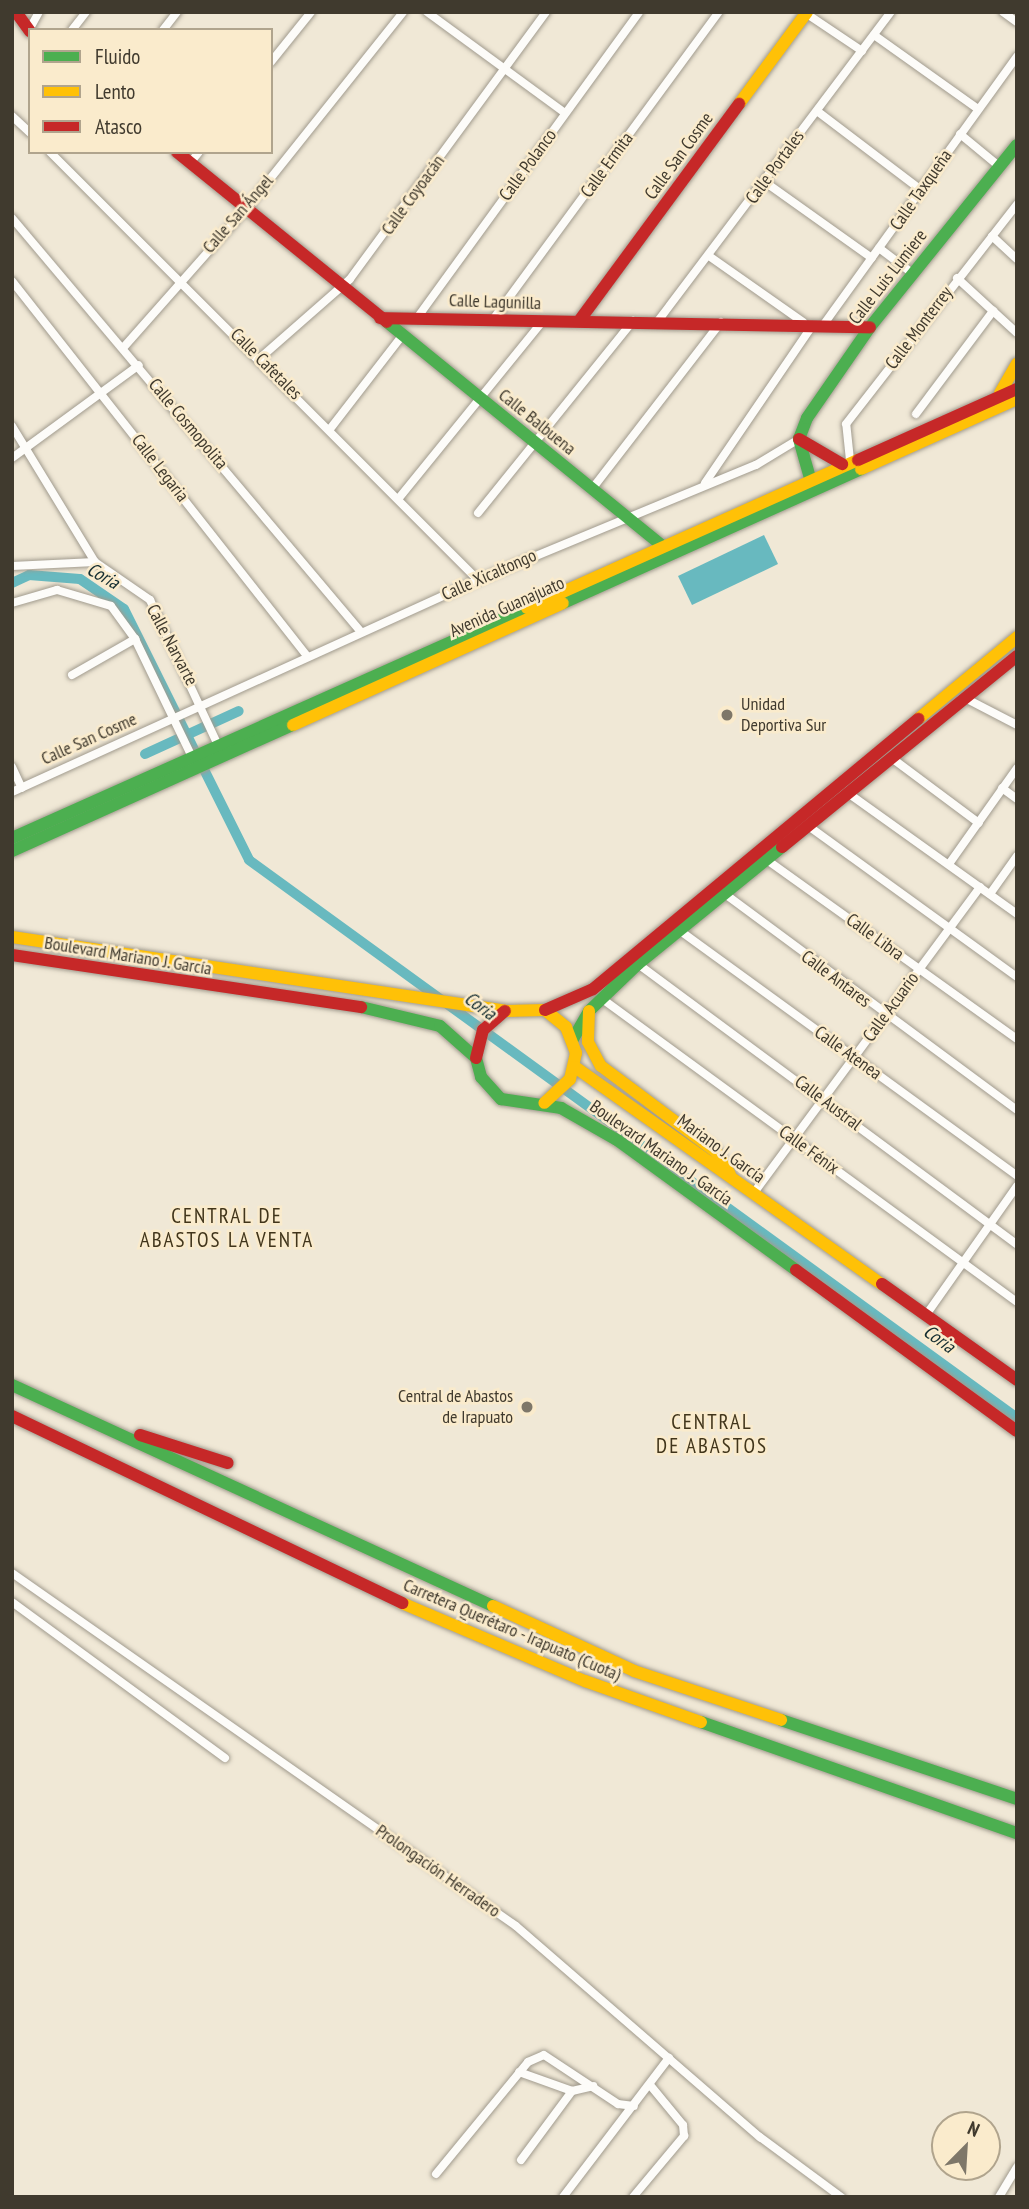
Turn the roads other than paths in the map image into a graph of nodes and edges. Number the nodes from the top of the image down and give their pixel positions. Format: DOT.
graph roads {
  1 [pos="39,12"];
  2 [pos="86,12"];
  3 [pos="177,12"];
  4 [pos="311,12"];
  5 [pos="403,12"];
  6 [pos="427,12"];
  7 [pos="546,12"];
  8 [pos="639,12"];
  9 [pos="719,12"];
  10 [pos="891,12"];
  11 [pos="1003,12"];
  12 [pos="17,13"];
  13 [pos="806,13"];
  14 [pos="12,19"];
  15 [pos="1017,22"];
  16 [pos="30,28"];
  17 [pos="74,28"];
  18 [pos="165,28"];
  19 [pos="28,29"];
  20 [pos="874,35"];
  21 [pos="862,51"];
  22 [pos="1017,56"];
  23 [pos="273,60"];
  24 [pos="505,68"];
  25 [pos="978,109"];
  26 [pos="817,111"];
  27 [pos="565,113"];
  28 [pos="12,116"];
  29 [pos="28,131"];
  30 [pos="960,134"];
  31 [pos="1017,145"];
  32 [pos="52,154"];
  33 [pos="179,154"];
  34 [pos="197,154"];
  35 [pos="190,163"];
  36 [pos="1000,167"];
  37 [pos="765,182"];
  38 [pos="921,190"];
  39 [pos="1017,204"];
  40 [pos="246,209"];
  41 [pos="12,218"];
  42 [pos="992,236"];
  43 [pos="879,248"];
  44 [pos="709,256"];
  45 [pos="872,258"];
  46 [pos="1017,259"];
  47 [pos="912,273"];
  48 [pos="957,278"];
  49 [pos="181,279"];
  50 [pos="12,281"];
  51 [pos="341,286"];
  52 [pos="993,311"];
  53 [pos="380,318"];
  54 [pos="417,318"];
  55 [pos="494,318"];
  56 [pos="543,321"];
  57 [pos="579,321"];
  58 [pos="632,321"];
  59 [pos="658,321"];
  60 [pos="721,322"];
  61 [pos="814,323"];
  62 [pos="870,327"];
  63 [pos="1017,333"];
  64 [pos="402,336"];
  65 [pos="123,348"];
  66 [pos="259,359"];
  67 [pos="139,365"];
  68 [pos="1015,367"];
  69 [pos="100,391"];
  70 [pos="1000,393"];
  71 [pos="1016,393"];
  72 [pos="481,400"];
  73 [pos="916,414"];
  74 [pos="12,426"];
  75 [pos="330,429"];
  76 [pos="799,439"];
  77 [pos="536,444"];
  78 [pos="26,449"];
  79 [pos="12,458"];
  80 [pos="846,462"];
  81 [pos="810,478"];
  82 [pos="703,485"];
  83 [pos="592,489"];
  84 [pos="399,498"];
  85 [pos="478,513"];
  86 [pos="625,516"];
  87 [pos="661,545"];
  88 [pos="672,554"];
  89 [pos="95,562"];
  90 [pos="12,566"];
  91 [pos="478,580"];
  92 [pos="12,603"];
  93 [pos="361,632"];
  94 [pos="1017,637"];
  95 [pos="135,639"];
  96 [pos="1004,647"];
  97 [pos="307,656"];
  98 [pos="1016,658"];
  99 [pos="972,672"];
  100 [pos="72,675"];
  101 [pos="984,685"];
  102 [pos="965,698"];
  103 [pos="202,708"];
  104 [pos="179,719"];
  105 [pos="1017,725"];
  106 [pos="214,744"];
  107 [pos="193,754"];
  108 [pos="893,759"];
  109 [pos="12,767"];
  110 [pos="1017,768"];
  111 [pos="22,788"];
  112 [pos="1002,788"];
  113 [pos="12,792"];
  114 [pos="848,793"];
  115 [pos="1017,799"];
  116 [pos="979,823"];
  117 [pos="807,825"];
  118 [pos="12,838"];
  119 [pos="12,851"];
  120 [pos="1017,856"];
  121 [pos="767,860"];
  122 [pos="949,864"];
  123 [pos="980,887"];
  124 [pos="721,890"];
  125 [pos="990,894"];
  126 [pos="1017,914"];
  127 [pos="949,929"];
  128 [pos="679,930"];
  129 [pos="12,937"];
  130 [pos="12,955"];
  131 [pos="638,964"];
  132 [pos="919,968"];
  133 [pos="1017,977"];
  134 [pos="601,998"];
  135 [pos="505,1010"];
  136 [pos="545,1010"];
  137 [pos="589,1011"];
  138 [pos="886,1016"];
  139 [pos="573,1039"];
  140 [pos="1017,1039"];
  141 [pos="476,1058"];
  142 [pos="854,1058"];
  143 [pos="573,1073"];
  144 [pos="824,1099"];
  145 [pos="544,1102"];
  146 [pos="1017,1110"];
  147 [pos="794,1139"];
  148 [pos="1017,1176"];
  149 [pos="736,1183"];
  150 [pos="1017,1186"];
  151 [pos="752,1194"];
  152 [pos="988,1224"];
  153 [pos="1017,1244"];
  154 [pos="962,1262"];
  155 [pos="1017,1302"];
  156 [pos="926,1315"];
  157 [pos="1017,1380"];
  158 [pos="12,1385"];
  159 [pos="55,1405"];
  160 [pos="12,1416"];
  161 [pos="1017,1431"];
  162 [pos="228,1463"];
  163 [pos="12,1573"];
  164 [pos="12,1602"];
  165 [pos="225,1758"];
  166 [pos="1017,1799"];
  167 [pos="1017,1833"];
  168 [pos="669,2058"];
  169 [pos="519,2072"];
  170 [pos="650,2085"];
  171 [pos="593,2086"];
  172 [pos="572,2091"];
  173 [pos="634,2106"];
  174 [pos="521,2160"];
  175 [pos="1017,2167"];
  176 [pos="436,2174"];
  177 [pos="563,2197"];
  178 [pos="633,2197"];
  179 [pos="841,2197"];
  180 [pos="999,2197"];
  1 -- 16 [label="street"];
  2 -- 17 [label="street"];
  3 -- 18 [label="street"];
  4 -- 23 [label="street"];
  5 -- 40 [label="street, Calle San Ángel"];
  6 -- 24 [label="street"];
  7 -- 24 [label="street, Calle Coyoacán"];
  8 -- 27 [label="street, Calle Polanco"];
  9 -- 55 [label="street, Calle Ermita"];
  10 -- 20 [label="street, Calle Portales"];
  11 -- 15 [label="street"];
  12 -- 14 [label="main road"];
  12 -- 19 [label="main road"];
  13 -- 21 [label="street"];
  13 -- 57 [label="main road, Calle San Cosme"];
  20 -- 21 [label="street, Calle Portales"];
  20 -- 25 [label="street"];
  21 -- 26 [label="street, Calle Portales"];
  22 -- 25 [label="street, Calle Taxqueña"];
  24 -- 27 [label="street"];
  24 -- 51 [label="street, Calle Coyoacán"];
  25 -- 30 [label="street, Calle Taxqueña"];
  26 -- 37 [label="street, Calle Portales"];
  26 -- 38 [label="street"];
  27 -- 54 [label="street, Calle Polanco"];
  28 -- 29 [label="street"];
  30 -- 36 [label="street"];
  30 -- 38 [label="street, Calle Taxqueña"];
  31 -- 36 [label="main road, Calle Luis Lumiere"];
  32 -- 49 [label="street, Calle Cafetales"];
  33 -- 35 [label="main road"];
  34 -- 35 [label="street"];
  35 -- 40 [label="main road"];
  36 -- 47 [label="main road, Calle Luis Lumiere"];
  37 -- 44 [label="street, Calle Portales"];
  37 -- 45 [label="street"];
  38 -- 43 [label="street, Calle Taxqueña"];
  39 -- 42 [label="street, Calle Monterrey"];
  40 -- 49 [label="street, Calle San Ángel"];
  40 -- 51 [label="main road"];
  41 -- 65 [label="street, Calle Cosmopolita"];
  42 -- 46 [label="street"];
  42 -- 48 [label="street, Calle Monterrey"];
  43 -- 45 [label="street, Calle Taxqueña"];
  43 -- 47 [label="street"];
  44 -- 59 [label="street, Calle Portales"];
  44 -- 61 [label="street"];
  45 -- 61 [label="street, Calle Taxqueña"];
  47 -- 62 [label="main road, Calle Luis Lumiere"];
  48 -- 52 [label="street"];
  48 -- 80 [label="street, Calle Monterrey"];
  49 -- 65 [label="street, Calle San Ángel"];
  49 -- 66 [label="street, Calle Cafetales"];
  50 -- 69 [label="street, Calle Legaria"];
  51 -- 53 [label="main road"];
  51 -- 66 [label="street, Calle Coyoacán"];
  52 -- 63 [label="street"];
  52 -- 73 [label="street"];
  53 -- 54 [label="main road, Calle Lagunilla"];
  53 -- 64 [label="main road, Calle Balbuena"];
  54 -- 55 [label="main road, Calle Lagunilla"];
  55 -- 56 [label="main road, Calle Lagunilla"];
  56 -- 57 [label="main road, Calle Lagunilla"];
  56 -- 72 [label="street"];
  57 -- 58 [label="main road, Calle Lagunilla"];
  58 -- 59 [label="main road, Calle Lagunilla"];
  58 -- 77 [label="street"];
  59 -- 60 [label="main road, Calle Lagunilla"];
  60 -- 61 [label="main road, Calle Lagunilla"];
  60 -- 83 [label="street"];
  61 -- 62 [label="main road, Calle Lagunilla"];
  61 -- 82 [label="street, Calle Taxqueña"];
  62 -- 76 [label="main road, Calle Luis Lumiere"];
  64 -- 72 [label="main road, Calle Balbuena"];
  64 -- 75 [label="street"];
  65 -- 67 [label="street, Calle Cosmopolita"];
  66 -- 75 [label="street, Calle Cafetales"];
  67 -- 69 [label="street"];
  67 -- 93 [label="street, Calle Cosmopolita"];
  68 -- 70 [label="main road"];
  68 -- 71 [label="main road"];
  69 -- 78 [label="street"];
  69 -- 97 [label="street, Calle Legaria"];
  70 -- 71 [label="main road, Avenida Guanajuato"];
  70 -- 80 [label="main road, Avenida Guanajuato"];
  71 -- 88 [label="main road, Avenida Guanajuato"];
  72 -- 77 [label="main road, Calle Balbuena"];
  72 -- 84 [label="street"];
  74 -- 78 [label="street, Calle Narvarte"];
  75 -- 84 [label="street, Calle Cafetales"];
  76 -- 80 [label="main road"];
  76 -- 81 [label="main road"];
  76 -- 82 [label="street, Calle Xicaltongo"];
  77 -- 83 [label="main road, Calle Balbuena"];
  77 -- 85 [label="street"];
  78 -- 79 [label="street"];
  78 -- 89 [label="street, Calle Narvarte"];
  80 -- 81 [label="main road, Avenida Guanajuato"];
  81 -- 87 [label="main road, Avenida Guanajuato"];
  82 -- 86 [label="street, Calle Xicaltongo"];
  83 -- 86 [label="main road, Calle Balbuena"];
  84 -- 91 [label="street, Calle Cafetales"];
  86 -- 87 [label="main road, Calle Balbuena"];
  86 -- 91 [label="street, Calle Xicaltongo"];
  87 -- 88 [label="main road, Calle Balbuena"];
  87 -- 106 [label="main road, Avenida Guanajuato"];
  88 -- 106 [label="main road, Avenida Guanajuato"];
  89 -- 90 [label="street"];
  89 -- 103 [label="street, Calle Narvarte"];
  91 -- 93 [label="street, Calle Xicaltongo"];
  92 -- 95 [label="street, Calle Narvarte"];
  93 -- 97 [label="street, Calle Xicaltongo"];
  94 -- 96 [label="main road"];
  95 -- 100 [label="street"];
  95 -- 104 [label="street, Calle Narvarte"];
  96 -- 98 [label="street"];
  96 -- 99 [label="main road"];
  97 -- 103 [label="street, Calle Xicaltongo"];
  98 -- 101 [label="main road"];
  99 -- 101 [label="main road"];
  99 -- 124 [label="main road"];
  101 -- 102 [label="main road"];
  102 -- 105 [label="street"];
  102 -- 108 [label="main road"];
  103 -- 104 [label="street, Calle Xicaltongo"];
  103 -- 106 [label="street, Calle Narvarte"];
  104 -- 107 [label="street, Calle Narvarte"];
  104 -- 111 [label="street, Calle San Cosme"];
  106 -- 107 [label="main road, Avenida Guanajuato"];
  107 -- 118 [label="main road, Avenida Guanajuato"];
  107 -- 119 [label="main road, Avenida Guanajuato"];
  108 -- 114 [label="main road"];
  108 -- 116 [label="street"];
  109 -- 111 [label="street"];
  110 -- 112 [label="street"];
  111 -- 113 [label="street, Calle San Cosme"];
  112 -- 115 [label="street"];
  112 -- 116 [label="street"];
  114 -- 117 [label="main road"];
  114 -- 122 [label="street"];
  116 -- 122 [label="street"];
  117 -- 121 [label="main road"];
  117 -- 127 [label="street"];
  120 -- 125 [label="street"];
  121 -- 124 [label="main road"];
  121 -- 132 [label="street, Calle Libra"];
  122 -- 123 [label="street"];
  123 -- 125 [label="street"];
  123 -- 127 [label="street, Calle Acuario"];
  124 -- 128 [label="main road"];
  124 -- 136 [label="main road"];
  124 -- 138 [label="street, Calle Antares"];
  125 -- 126 [label="street"];
  127 -- 132 [label="street, Calle Acuario"];
  127 -- 133 [label="street"];
  128 -- 131 [label="main road"];
  128 -- 142 [label="street, Calle Atenea"];
  129 -- 135 [label="main road, Boulevard Mariano J. García"];
  130 -- 141 [label="main road, Boulevard Mariano J. García"];
  131 -- 134 [label="main road"];
  131 -- 144 [label="street, Calle Austral"];
  132 -- 138 [label="street, Calle Acuario"];
  132 -- 140 [label="street, Calle Libra"];
  134 -- 137 [label="main road"];
  134 -- 147 [label="street, Calle Fénix"];
  135 -- 136 [label="main road"];
  135 -- 141 [label="main road"];
  136 -- 139 [label="main road"];
  137 -- 139 [label="main road"];
  137 -- 149 [label="main road"];
  138 -- 142 [label="street, Calle Acuario"];
  138 -- 146 [label="street, Calle Antares"];
  139 -- 143 [label="main road"];
  141 -- 145 [label="main road, Boulevard Mariano J. García"];
  142 -- 144 [label="street, Calle Acuario"];
  142 -- 148 [label="street, Calle Atenea"];
  143 -- 145 [label="main road"];
  143 -- 149 [label="main road, Mariano J. García"];
  144 -- 147 [label="street, Calle Acuario"];
  144 -- 152 [label="street, Calle Austral"];
  145 -- 161 [label="main road, Boulevard Mariano J. García"];
  147 -- 151 [label="street, Calle Acuario"];
  147 -- 154 [label="street, Calle Fénix"];
  149 -- 151 [label="main road, Mariano J. García"];
  150 -- 152 [label="street"];
  151 -- 156 [label="main road, Mariano J. García"];
  152 -- 153 [label="street, Calle Austral"];
  152 -- 154 [label="street"];
  154 -- 155 [label="street, Calle Fénix"];
  154 -- 156 [label="street"];
  156 -- 157 [label="main road, Mariano J. García"];
  158 -- 159 [label="main road, Carretera Querétaro - Irapuato (Cuota)"];
  159 -- 162 [label="main road"];
  159 -- 166 [label="main road, Carretera Querétaro - Irapuato (Cuota)"];
  160 -- 167 [label="main road, Carretera Querétaro - Irapuato (Cuota)"];
  163 -- 168 [label="street, Prolongación Herradero"];
  164 -- 165 [label="street"];
  168 -- 170 [label="street"];
  168 -- 179 [label="street, Prolongación Herradero"];
  169 -- 171 [label="street"];
  169 -- 172 [label="street"];
  169 -- 176 [label="street"];
  170 -- 173 [label="street"];
  170 -- 178 [label="street"];
  171 -- 172 [label="street"];
  171 -- 173 [label="street"];
  172 -- 174 [label="street"];
  173 -- 177 [label="street"];
  175 -- 180 [label="street"];
}
